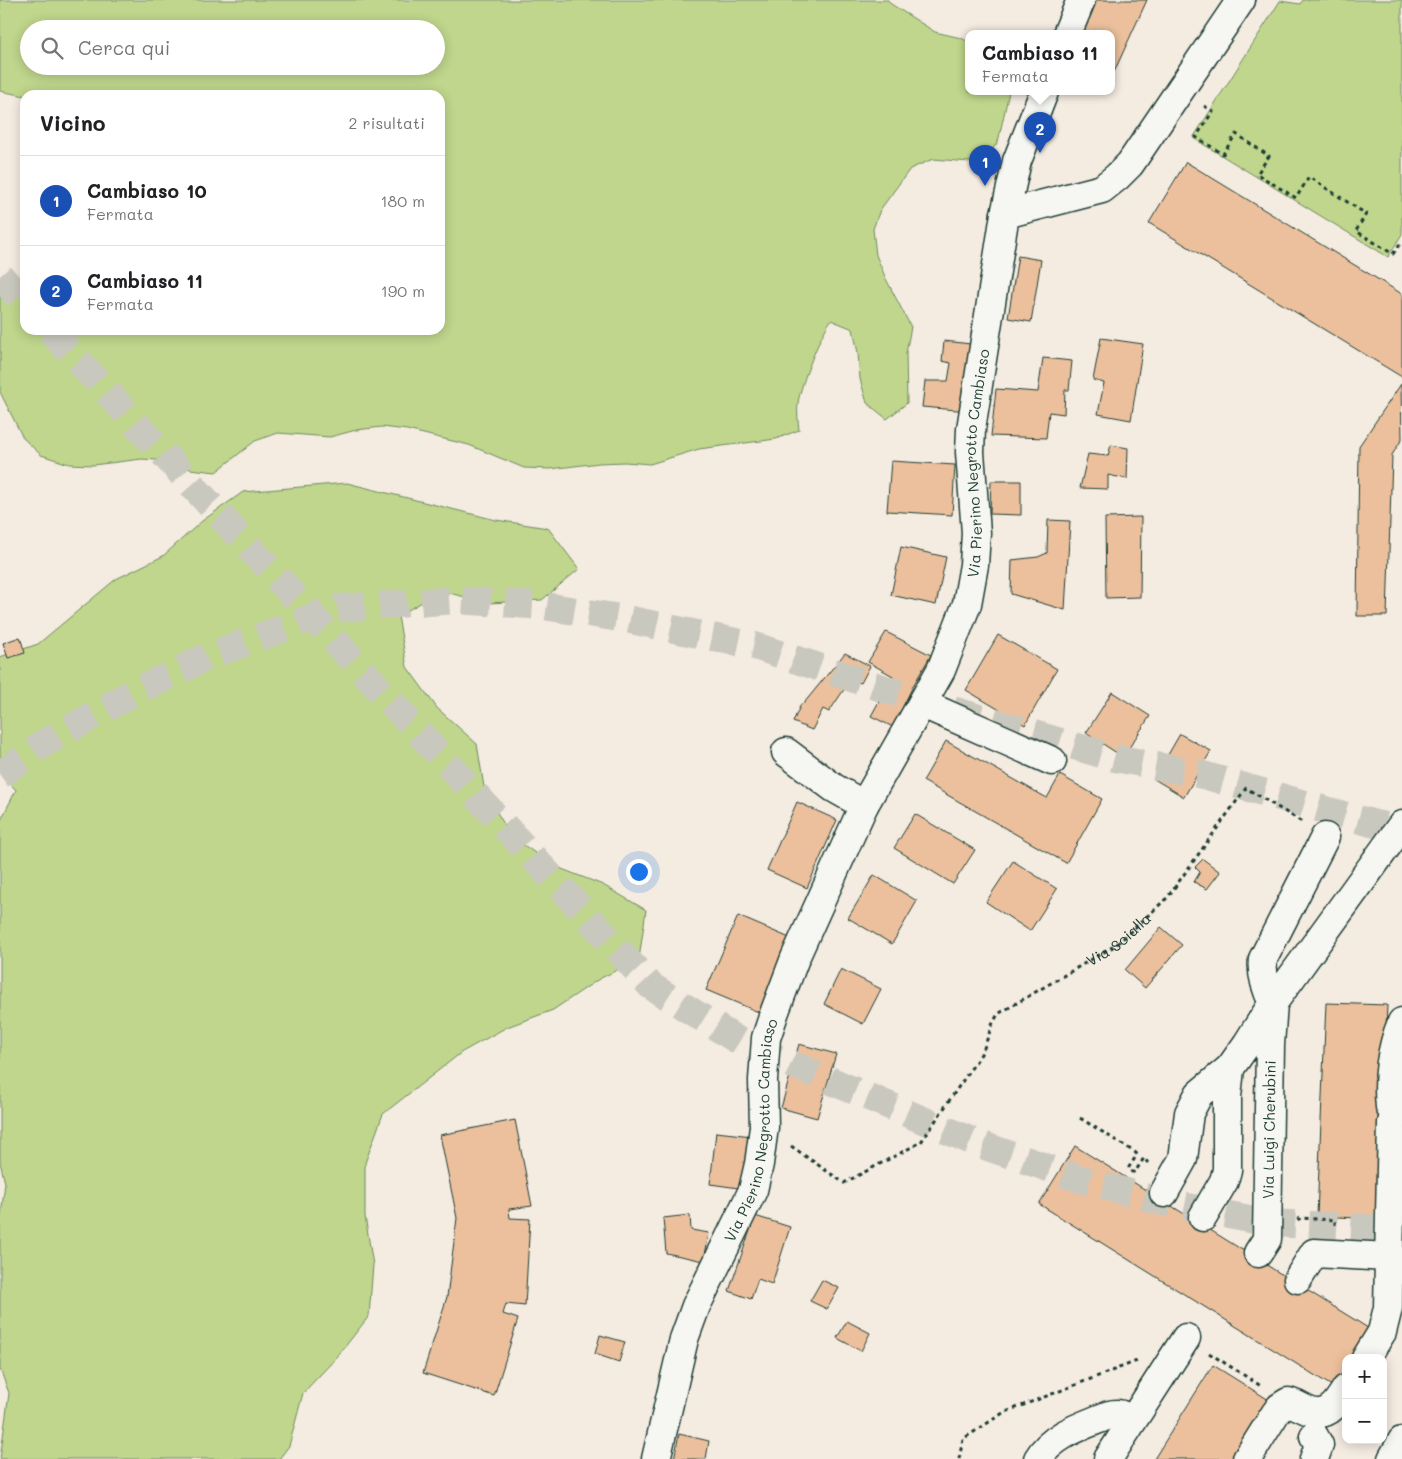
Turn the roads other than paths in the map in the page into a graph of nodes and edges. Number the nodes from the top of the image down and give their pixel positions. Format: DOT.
graph roads {
  1 [pos="1081,0"];
  2 [pos="1240,0"];
  3 [pos="1069,30"];
  4 [pos="1043,95"];
  5 [pos="1006,214"];
  6 [pos="923,704"];
  7 [pos="786,752"];
  8 [pos="1052,761"];
  9 [pos="864,805"];
  10 [pos="1402,825"];
  11 [pos="1325,837"];
  12 [pos="1273,1003"];
  13 [pos="1402,1022"];
  14 [pos="1230,1068"];
  15 [pos="1402,1085"];
  16 [pos="1392,1123"];
  17 [pos="1164,1191"];
  18 [pos="1203,1218"];
  19 [pos="1258,1253"];
  20 [pos="1389,1257"];
  21 [pos="1298,1279"];
  22 [pos="1186,1338"];
  23 [pos="1368,1354"];
  24 [pos="1342,1395"];
  25 [pos="1128,1427"];
  26 [pos="1402,1441"];
  27 [pos="656,1459"];
  28 [pos="1038,1459"];
  29 [pos="1108,1459"];
  30 [pos="1247,1459"];
  31 [pos="1392,1459"];
  1 -- 3 [label="street"];
  2 -- 5 [label="street"];
  4 -- 5 [label="street, Via Pierino Negrotto Cambiaso"];
  5 -- 6 [label="street, Via Pierino Negrotto Cambiaso"];
  6 -- 8 [label="street"];
  6 -- 9 [label="street, Via Pierino Negrotto Cambiaso"];
  7 -- 9 [label="street"];
  9 -- 27 [label="street, Via Pierino Negrotto Cambiaso"];
  10 -- 12 [label="street, Via Luigi Cherubini"];
  11 -- 12 [label="street"];
  12 -- 14 [label="street, Via Luigi Cherubini"];
  12 -- 19 [label="street, Via Luigi Cherubini"];
  13 -- 16 [label="street"];
  14 -- 17 [label="street, Via Luigi Cherubini"];
  14 -- 18 [label="street, Via Luigi Cherubini"];
  15 -- 16 [label="street"];
  16 -- 20 [label="street"];
  20 -- 21 [label="street"];
  20 -- 23 [label="street"];
  22 -- 25 [label="street"];
  24 -- 30 [label="street"];
  25 -- 28 [label="street"];
  25 -- 29 [label="street"];
  26 -- 31 [label="street"];
}
